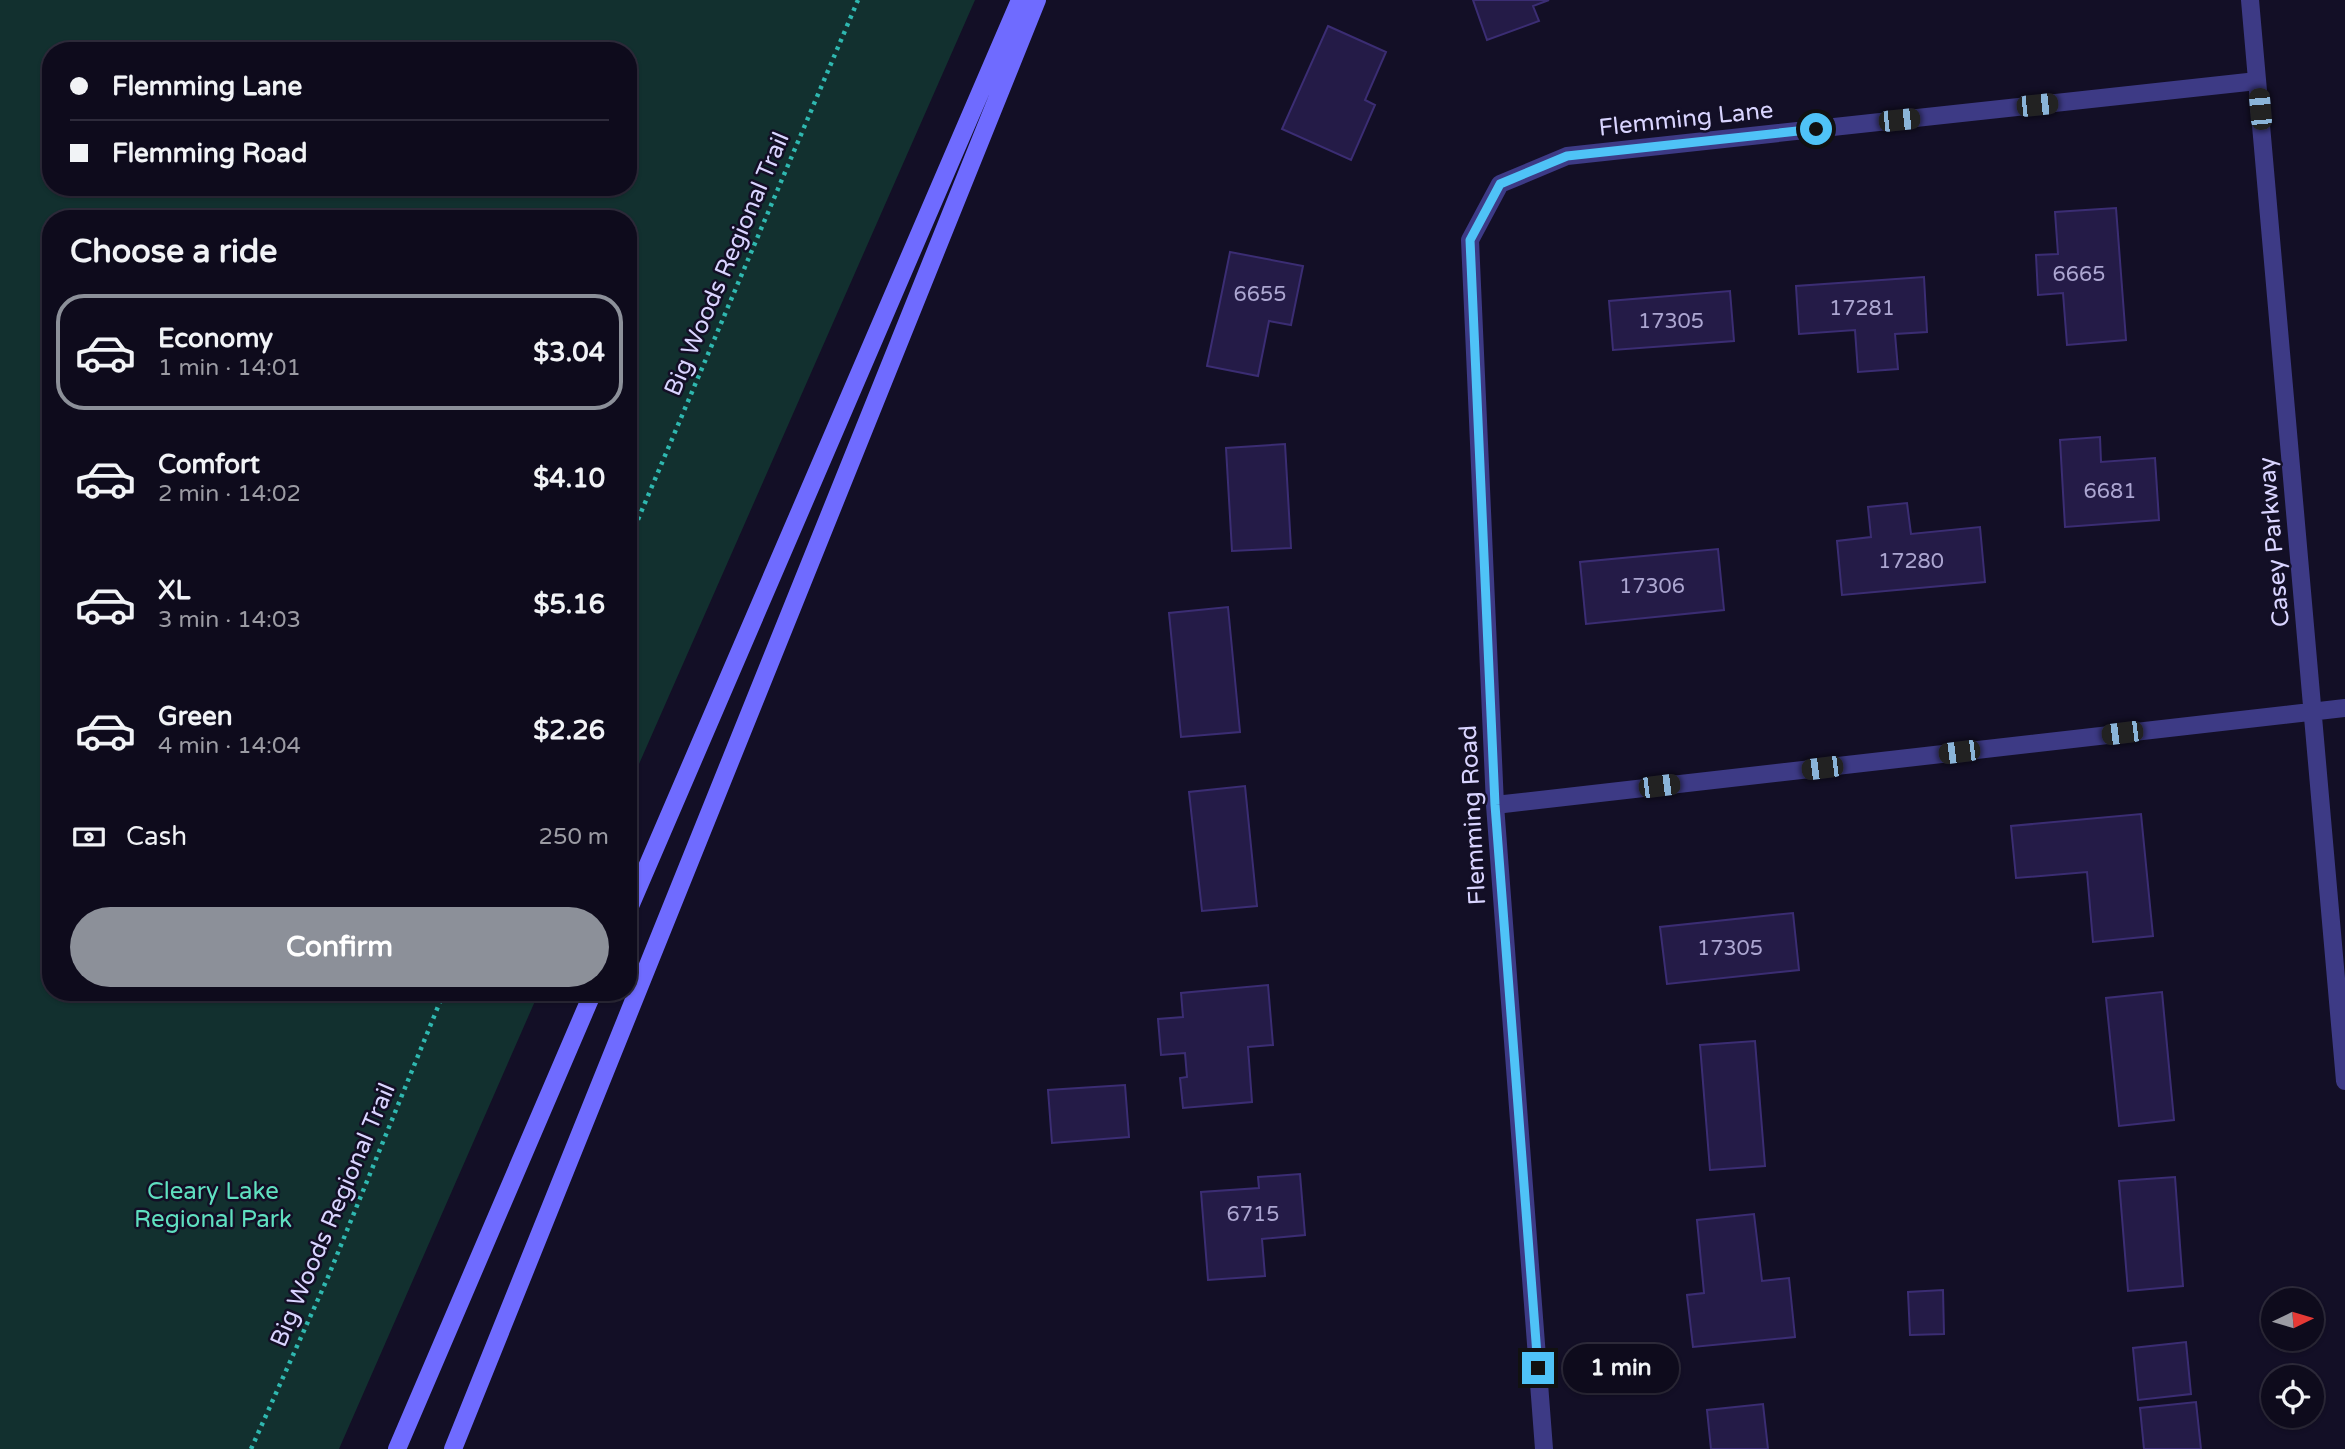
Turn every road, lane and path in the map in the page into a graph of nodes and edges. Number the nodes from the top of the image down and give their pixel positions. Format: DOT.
graph roads {
  1 [pos="858,0"];
  2 [pos="1020,0"];
  3 [pos="1037,0"];
  4 [pos="2250,0"];
  5 [pos="2258,81"];
  6 [pos="1500,184"];
  7 [pos="637,522"];
  8 [pos="2345,708"];
  9 [pos="2313,711"];
  10 [pos="1495,805"];
  11 [pos="637,890"];
  12 [pos="637,992"];
  13 [pos="440,1001"];
  14 [pos="589,1001"];
  15 [pos="634,1001"];
  16 [pos="2345,1081"];
  17 [pos="251,1449"];
  18 [pos="397,1449"];
  19 [pos="453,1449"];
  20 [pos="1544,1449"];
  1 -- 7 [label="path, Big Woods Regional Trail"];
  2 -- 11 [label="main road"];
  3 -- 12 [label="main road"];
  4 -- 5 [label="street, Casey Parkway"];
  5 -- 6 [label="street, Flemming Lane"];
  5 -- 9 [label="street, Casey Parkway"];
  6 -- 10 [label="street, Flemming Road"];
  8 -- 9 [label="street"];
  9 -- 10 [label="street"];
  9 -- 16 [label="street, Casey Parkway"];
  10 -- 20 [label="street, Flemming Road"];
  13 -- 17 [label="path, Big Woods Regional Trail"];
  14 -- 18 [label="main road"];
  15 -- 19 [label="main road"];
}
